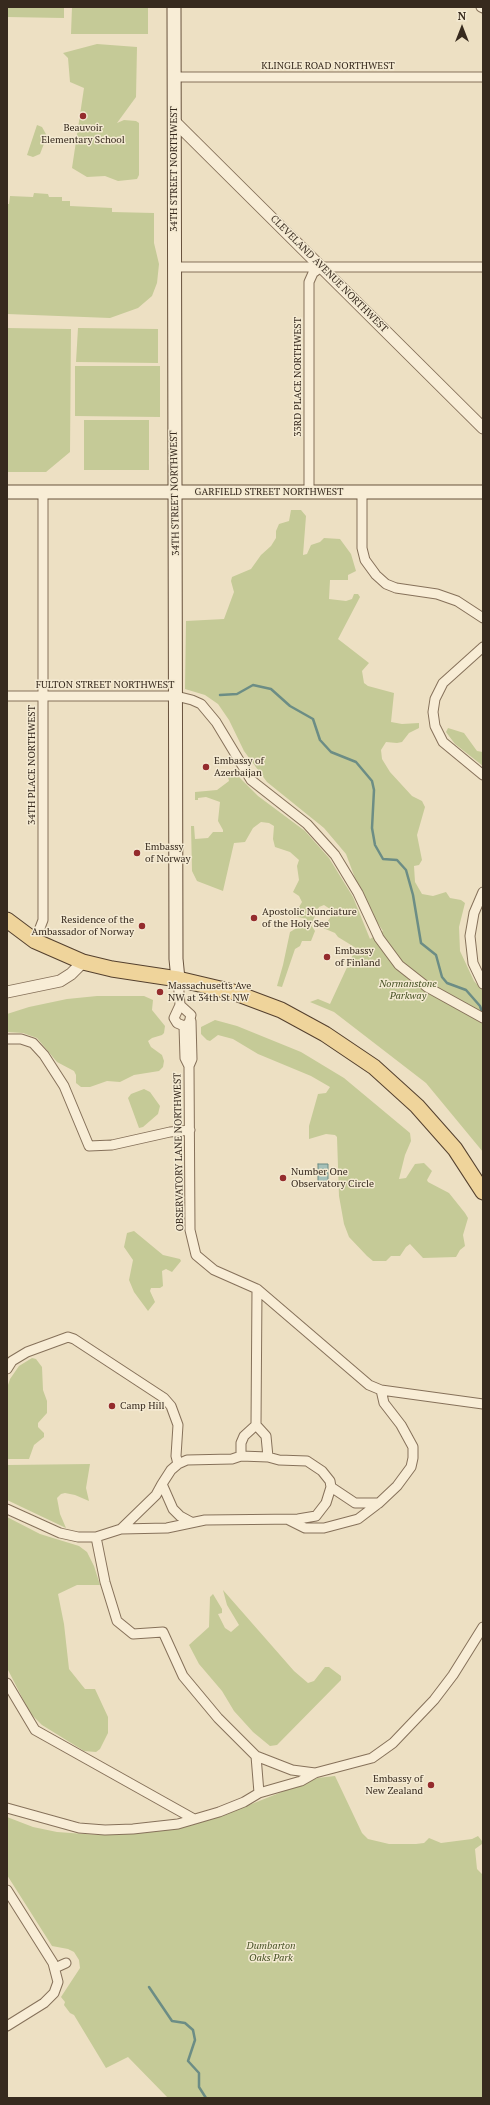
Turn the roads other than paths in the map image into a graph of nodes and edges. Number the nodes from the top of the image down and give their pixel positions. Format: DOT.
graph roads {
  1 [pos="174,7"];
  2 [pos="483,77"];
  3 [pos="174,78"];
  4 [pos="174,121"];
  5 [pos="175,266"];
  6 [pos="322,267"];
  7 [pos="483,267"];
  8 [pos="483,428"];
  9 [pos="7,492"];
  10 [pos="43,492"];
  11 [pos="176,492"];
  12 [pos="309,492"];
  13 [pos="362,492"];
  14 [pos="483,492"];
  15 [pos="483,618"];
  16 [pos="483,647"];
  17 [pos="7,696"];
  18 [pos="43,696"];
  19 [pos="176,696"];
  20 [pos="483,775"];
  21 [pos="483,892"];
  22 [pos="7,920"];
  23 [pos="35,941"];
  24 [pos="82,962"];
  25 [pos="178,979"];
  26 [pos="483,984"];
  27 [pos="7,992"];
  28 [pos="180,1005"];
  29 [pos="482,1018"];
  30 [pos="188,1023"];
  31 [pos="7,1039"];
  32 [pos="190,1130"];
  33 [pos="483,1192"];
  34 [pos="257,1289"];
  35 [pos="7,1369"];
  36 [pos="381,1390"];
  37 [pos="483,1404"];
  38 [pos="256,1425"];
  39 [pos="241,1456"];
  40 [pos="268,1457"];
  41 [pos="178,1464"];
  42 [pos="162,1484"];
  43 [pos="331,1487"];
  44 [pos="380,1503"];
  45 [pos="7,1509"];
  46 [pos="288,1520"];
  47 [pos="191,1522"];
  48 [pos="121,1529"];
  49 [pos="96,1537"];
  50 [pos="483,1627"];
  51 [pos="7,1683"];
  52 [pos="256,1756"];
  53 [pos="315,1774"];
  54 [pos="259,1793"];
  55 [pos="7,1808"];
  56 [pos="194,1819"];
  57 [pos="8,1892"];
  58 [pos="66,1963"];
  59 [pos="55,1968"];
  60 [pos="7,2026"];
  1 -- 3 [label="main road, 34TH STREET NORTHWEST"];
  2 -- 3 [label="street, KLINGLE ROAD NORTHWEST"];
  3 -- 4 [label="main road, 34TH STREET NORTHWEST"];
  4 -- 5 [label="main road, 34TH STREET NORTHWEST"];
  4 -- 6 [label="street, CLEVELAND AVENUE NORTHWEST"];
  5 -- 6 [label="street"];
  5 -- 11 [label="main road, 34TH STREET NORTHWEST"];
  6 -- 7 [label="street"];
  6 -- 8 [label="street, CLEVELAND AVENUE NORTHWEST"];
  6 -- 12 [label="street, 33RD PLACE NORTHWEST"];
  9 -- 10 [label="main road, GARFIELD STREET NORTHWEST"];
  10 -- 11 [label="main road, GARFIELD STREET NORTHWEST"];
  10 -- 18 [label="street, 34TH PLACE NORTHWEST"];
  11 -- 12 [label="main road, GARFIELD STREET NORTHWEST"];
  11 -- 19 [label="main road, 34TH STREET NORTHWEST"];
  12 -- 13 [label="main road, GARFIELD STREET NORTHWEST"];
  13 -- 14 [label="main road, GARFIELD STREET NORTHWEST"];
  13 -- 15 [label="street"];
  16 -- 20 [label="street"];
  17 -- 18 [label="street, FULTON STREET NORTHWEST"];
  18 -- 19 [label="street, FULTON STREET NORTHWEST"];
  18 -- 23 [label="street, 34TH PLACE NORTHWEST"];
  19 -- 25 [label="main road, 34TH STREET NORTHWEST"];
  19 -- 29 [label="street, FULTON STREET NORTHWEST"];
  21 -- 26 [label="street"];
  22 -- 23 [label="main road"];
  23 -- 24 [label="main road"];
  24 -- 25 [label="main road"];
  24 -- 27 [label="street"];
  25 -- 28 [label="street"];
  25 -- 33 [label="main road"];
  28 -- 30 [label="street"];
  28 -- 30 [label="street"];
  30 -- 32 [label="street, OBSERVATORY LANE NORTHWEST"];
  31 -- 32 [label="street"];
  32 -- 34 [label="street, OBSERVATORY LANE NORTHWEST"];
  34 -- 36 [label="street, OBSERVATORY LANE NORTHWEST"];
  34 -- 38 [label="street"];
  35 -- 41 [label="street"];
  36 -- 37 [label="street, OBSERVATORY LANE NORTHWEST"];
  36 -- 44 [label="street"];
  38 -- 39 [label="street"];
  38 -- 40 [label="street"];
  39 -- 40 [label="street"];
  39 -- 41 [label="street"];
  40 -- 43 [label="street"];
  41 -- 42 [label="street"];
  42 -- 47 [label="street"];
  42 -- 48 [label="street"];
  43 -- 44 [label="street"];
  43 -- 46 [label="street"];
  44 -- 46 [label="street"];
  45 -- 49 [label="street"];
  46 -- 47 [label="street"];
  47 -- 48 [label="street"];
  48 -- 49 [label="street"];
  49 -- 52 [label="street"];
  50 -- 53 [label="street"];
  51 -- 56 [label="street"];
  52 -- 53 [label="street"];
  52 -- 54 [label="street"];
  53 -- 54 [label="street"];
  54 -- 56 [label="street"];
  55 -- 56 [label="street"];
  57 -- 59 [label="street"];
  58 -- 59 [label="street"];
  59 -- 60 [label="street"];
}
